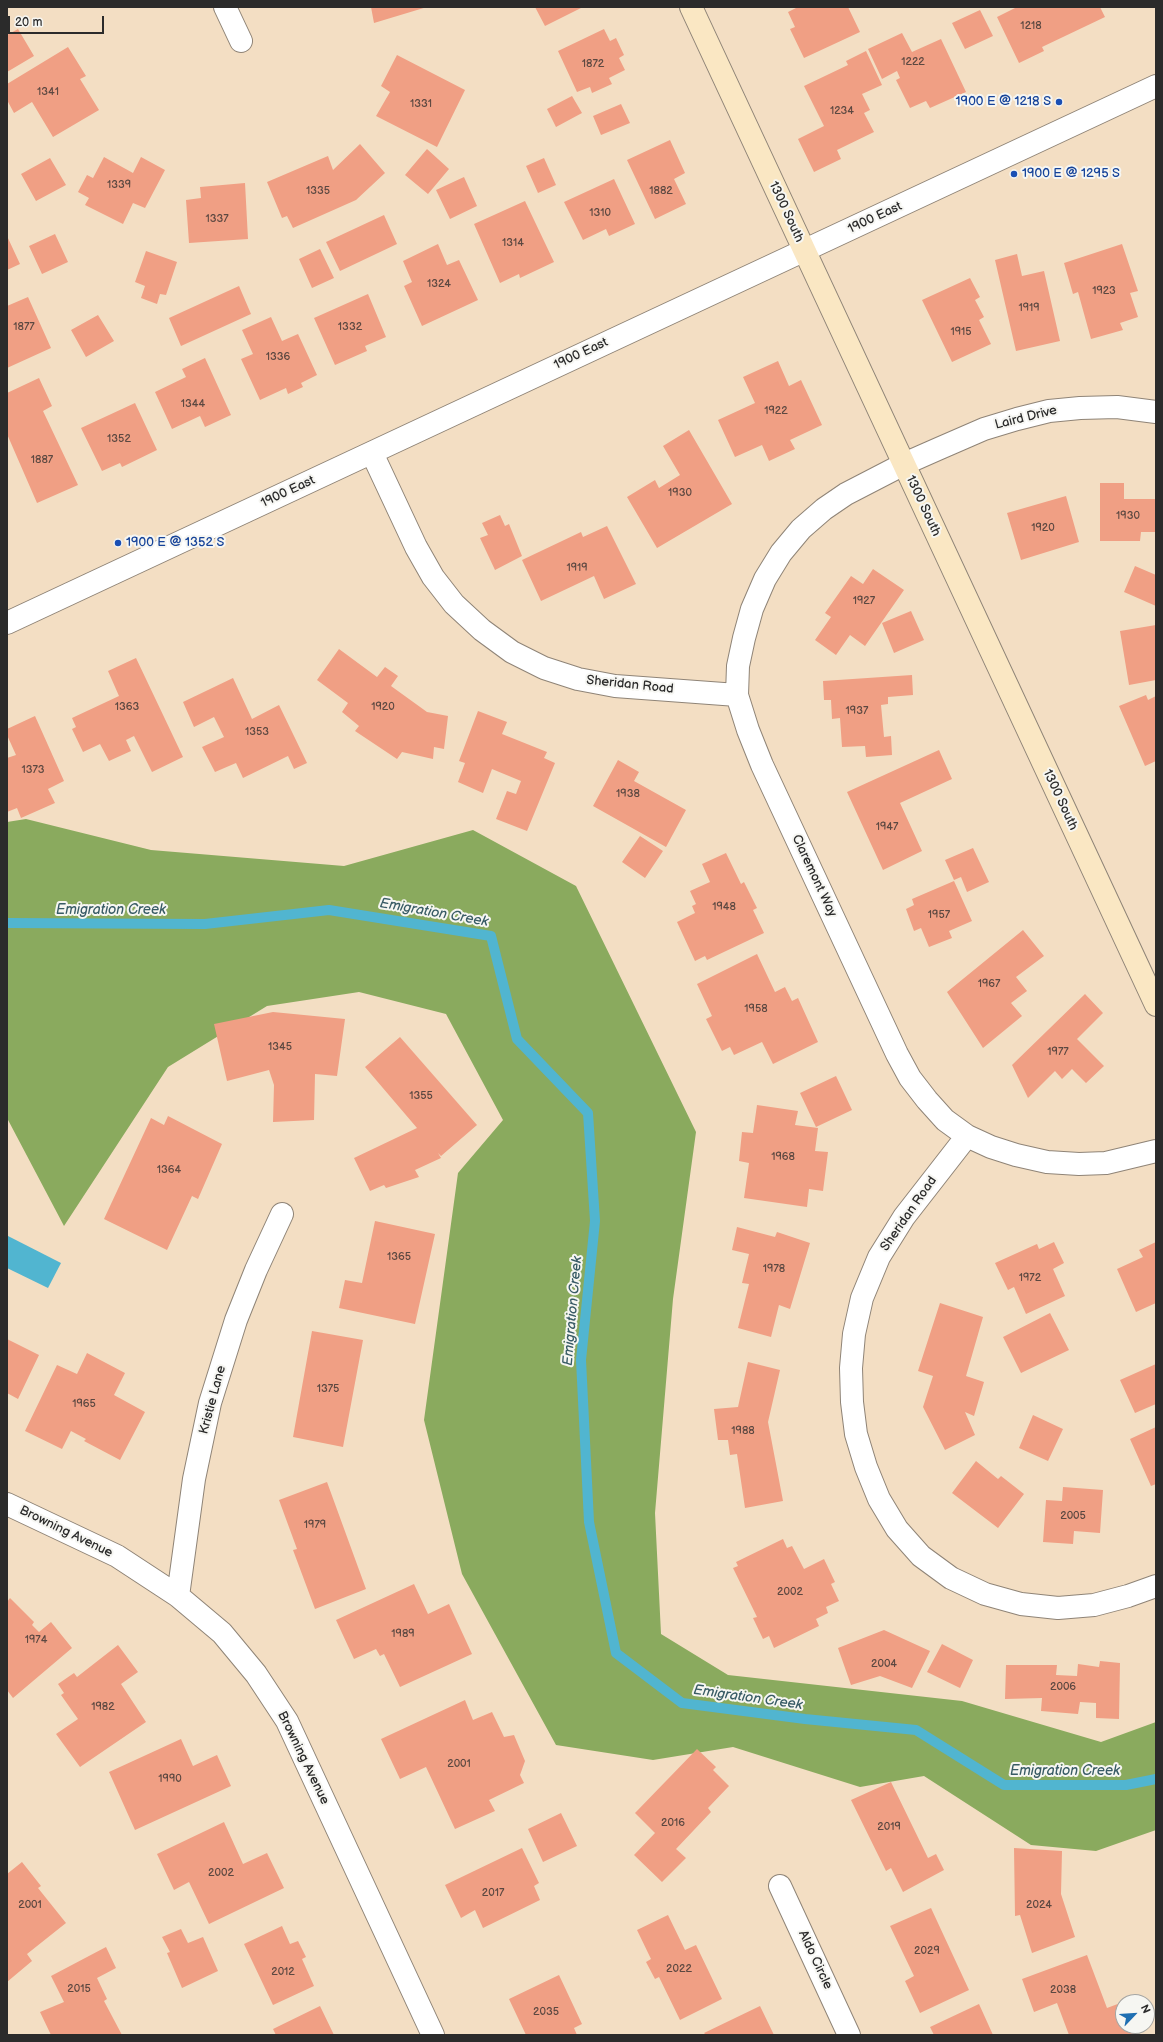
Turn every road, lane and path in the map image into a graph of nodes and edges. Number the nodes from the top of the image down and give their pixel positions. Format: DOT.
graph roads {
  1 [pos="225,7"];
  2 [pos="691,7"];
  3 [pos="241,41"];
  4 [pos="1156,86"];
  5 [pos="804,250"];
  6 [pos="1156,412"];
  7 [pos="372,453"];
  8 [pos="904,464"];
  9 [pos="7,623"];
  10 [pos="737,695"];
  11 [pos="1156,1005"];
  12 [pos="967,1136"];
  13 [pos="1156,1151"];
  14 [pos="282,1214"];
  15 [pos="7,1504"];
  16 [pos="1156,1586"];
  17 [pos="178,1596"];
  18 [pos="780,1886"];
  19 [pos="433,2035"];
  20 [pos="849,2035"];
  1 -- 3 [label="street"];
  2 -- 5 [label="street, 1300 South"];
  4 -- 5 [label="street, 1900 East"];
  5 -- 7 [label="street, 1900 East"];
  5 -- 8 [label="street, 1300 South"];
  6 -- 8 [label="street, Laird Drive"];
  7 -- 9 [label="street, 1900 East"];
  7 -- 10 [label="street, Sheridan Road"];
  8 -- 10 [label="street, Claremont Way"];
  8 -- 11 [label="street, 1300 South"];
  10 -- 12 [label="street, Claremont Way"];
  12 -- 13 [label="street, Claremont Way"];
  12 -- 16 [label="street, Sheridan Road"];
  14 -- 17 [label="street, Kristie Lane"];
  15 -- 17 [label="street, Browning Avenue"];
  17 -- 19 [label="street, Browning Avenue"];
  18 -- 20 [label="street, Aldo Circle"];
}
